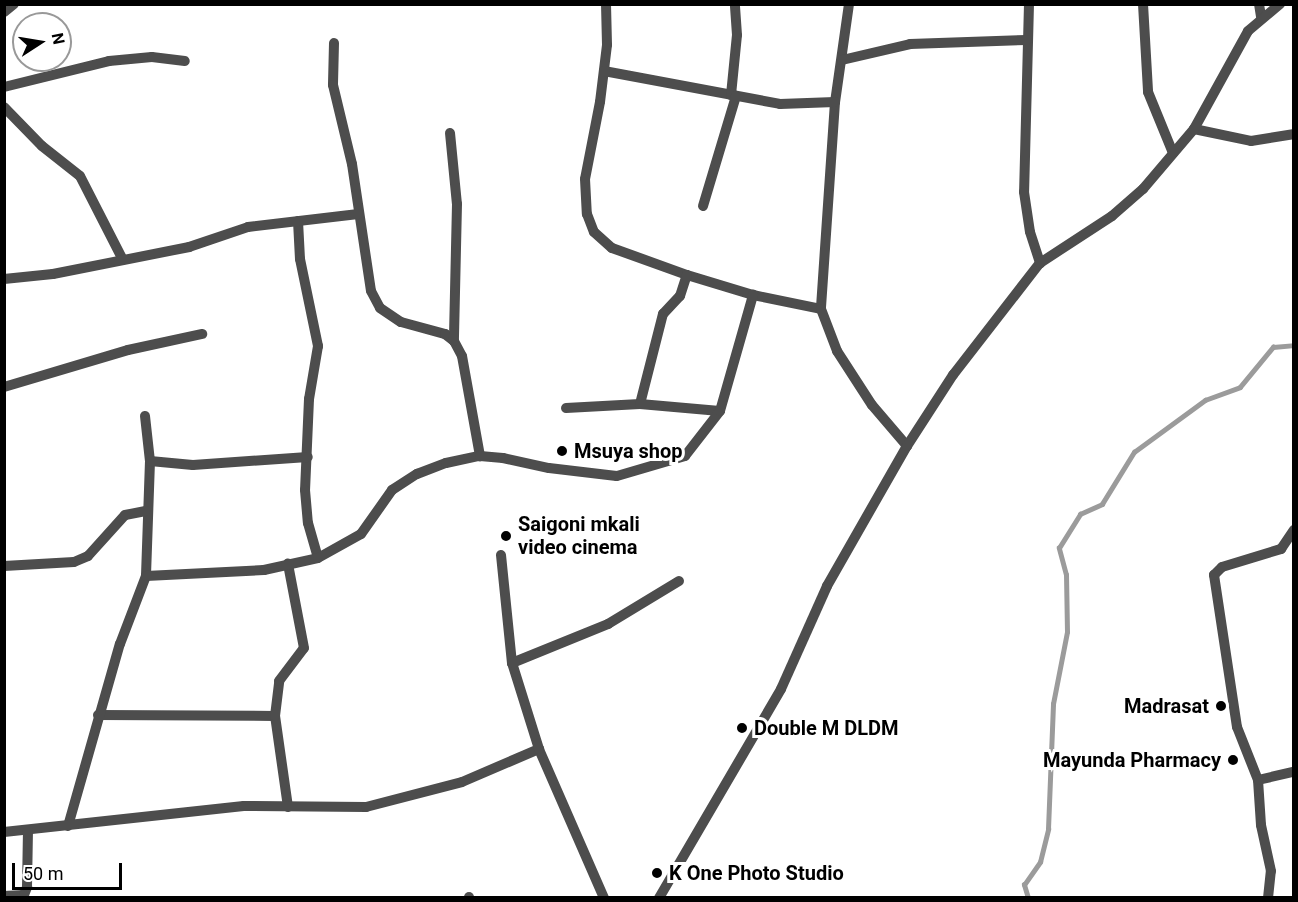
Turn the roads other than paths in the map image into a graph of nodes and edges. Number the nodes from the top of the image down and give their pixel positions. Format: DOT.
graph roads {
  1 [pos="14,4"];
  2 [pos="606,4"];
  3 [pos="735,4"];
  4 [pos="849,4"];
  5 [pos="1029,4"];
  6 [pos="1143,4"];
  7 [pos="1259,4"];
  8 [pos="1280,4"];
  9 [pos="4,12"];
  10 [pos="1261,17"];
  11 [pos="1027,40"];
  12 [pos="334,43"];
  13 [pos="842,60"];
  14 [pos="184,61"];
  15 [pos="604,71"];
  16 [pos="4,87"];
  17 [pos="733,96"];
  18 [pos="836,102"];
  19 [pos="4,107"];
  20 [pos="1194,129"];
  21 [pos="450,133"];
  22 [pos="1293,134"];
  23 [pos="1173,153"];
  24 [pos="703,206"];
  25 [pos="358,214"];
  26 [pos="298,221"];
  27 [pos="123,260"];
  28 [pos="1040,263"];
  29 [pos="687,275"];
  30 [pos="4,279"];
  31 [pos="753,295"];
  32 [pos="821,309"];
  33 [pos="202,334"];
  34 [pos="454,341"];
  35 [pos="4,387"];
  36 [pos="640,404"];
  37 [pos="566,408"];
  38 [pos="720,411"];
  39 [pos="145,416"];
  40 [pos="907,446"];
  41 [pos="480,456"];
  42 [pos="308,457"];
  43 [pos="150,461"];
  44 [pos="146,511"];
  45 [pos="1293,530"];
  46 [pos="501,555"];
  47 [pos="318,558"];
  48 [pos="288,564"];
  49 [pos="4,566"];
  50 [pos="146,576"];
  51 [pos="679,581"];
  52 [pos="512,663"];
  53 [pos="98,715"];
  54 [pos="275,716"];
  55 [pos="539,749"];
  56 [pos="1293,772"];
  57 [pos="1258,780"];
  58 [pos="288,807"];
  59 [pos="68,826"];
  60 [pos="28,830"];
  61 [pos="4,832"];
  62 [pos="4,896"];
  63 [pos="604,897"];
  64 [pos="659,897"];
  65 [pos="1268,897"];
  1 -- 9 [label="street"];
  2 -- 15 [label="street"];
  3 -- 17 [label="street"];
  4 -- 13 [label="street"];
  5 -- 11 [label="street"];
  6 -- 23 [label="street"];
  7 -- 10 [label="street"];
  8 -- 10 [label="street"];
  10 -- 20 [label="street"];
  11 -- 13 [label="street"];
  11 -- 28 [label="street"];
  12 -- 25 [label="street"];
  13 -- 18 [label="street"];
  14 -- 16 [label="street"];
  15 -- 17 [label="street"];
  15 -- 29 [label="street"];
  17 -- 18 [label="street"];
  17 -- 24 [label="street"];
  18 -- 32 [label="street"];
  19 -- 27 [label="street"];
  20 -- 22 [label="street"];
  20 -- 23 [label="street"];
  21 -- 34 [label="street"];
  23 -- 28 [label="street"];
  25 -- 26 [label="street"];
  25 -- 34 [label="street"];
  26 -- 27 [label="street"];
  26 -- 42 [label="street"];
  27 -- 30 [label="street"];
  28 -- 40 [label="street"];
  29 -- 31 [label="street"];
  29 -- 36 [label="street"];
  31 -- 32 [label="street"];
  31 -- 38 [label="street"];
  32 -- 40 [label="street"];
  33 -- 35 [label="street"];
  34 -- 41 [label="street"];
  36 -- 37 [label="street"];
  36 -- 38 [label="street"];
  38 -- 41 [label="street"];
  39 -- 43 [label="street"];
  40 -- 64 [label="street"];
  41 -- 47 [label="street"];
  42 -- 43 [label="street"];
  42 -- 47 [label="street"];
  43 -- 44 [label="street"];
  44 -- 49 [label="street"];
  44 -- 50 [label="street"];
  45 -- 57 [label="street"];
  46 -- 52 [label="street"];
  47 -- 48 [label="street"];
  48 -- 50 [label="street"];
  48 -- 54 [label="street"];
  50 -- 53 [label="street"];
  51 -- 52 [label="street"];
  52 -- 55 [label="street"];
  53 -- 54 [label="street"];
  53 -- 59 [label="street"];
  54 -- 58 [label="street"];
  55 -- 58 [label="street"];
  55 -- 63 [label="street"];
  56 -- 57 [label="street"];
  57 -- 65 [label="street"];
  58 -- 59 [label="street"];
  59 -- 60 [label="street"];
  60 -- 61 [label="street"];
  60 -- 62 [label="street"];
}
